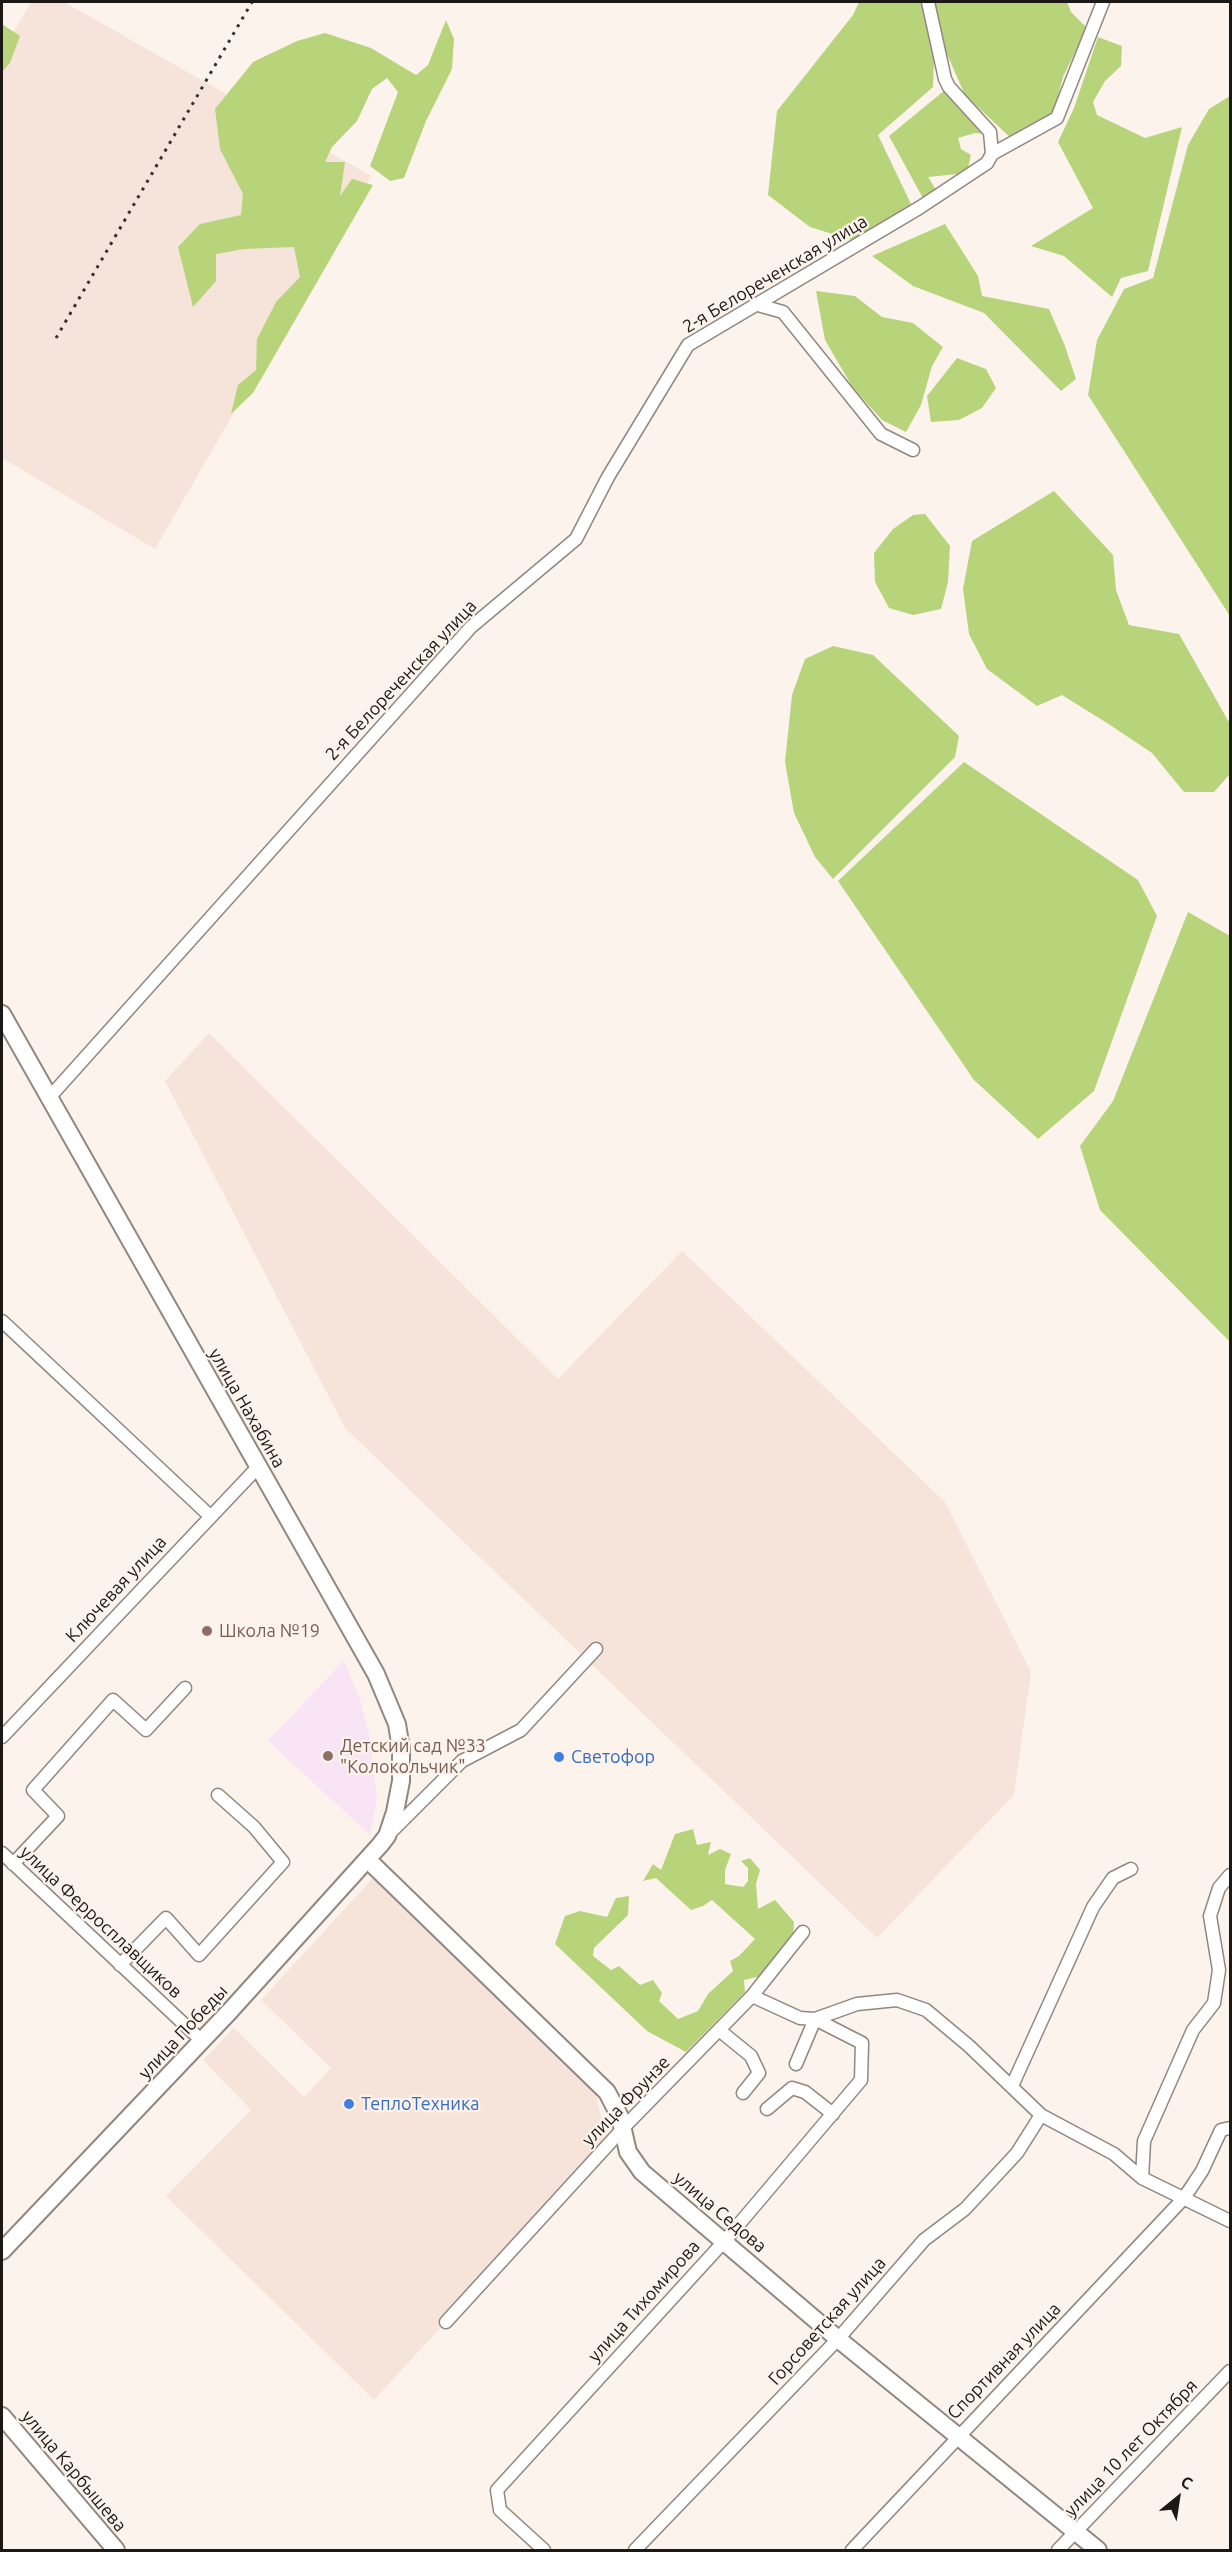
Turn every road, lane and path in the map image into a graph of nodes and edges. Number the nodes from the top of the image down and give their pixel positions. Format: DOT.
graph roads {
  1 [pos="928,2"];
  2 [pos="1103,2"];
  3 [pos="992,154"];
  4 [pos="758,305"];
  5 [pos="913,450"];
  6 [pos="2,1014"];
  7 [pos="48,1099"];
  8 [pos="2,1321"];
  9 [pos="258,1467"];
  10 [pos="210,1516"];
  11 [pos="596,1649"];
  12 [pos="185,1688"];
  13 [pos="2,1737"];
  14 [pos="218,1795"];
  15 [pos="387,1836"];
  16 [pos="2,1853"];
  17 [pos="368,1860"];
  18 [pos="13,1864"];
  19 [pos="1131,1869"];
  20 [pos="1230,1875"];
  21 [pos="803,1932"];
  22 [pos="120,1965"];
  23 [pos="752,1996"];
  24 [pos="815,2019"];
  25 [pos="719,2030"];
  26 [pos="202,2041"];
  27 [pos="796,2064"];
  28 [pos="1012,2086"];
  29 [pos="743,2092"];
  30 [pos="767,2109"];
  31 [pos="833,2114"];
  32 [pos="1041,2115"];
  33 [pos="1230,2128"];
  34 [pos="622,2130"];
  35 [pos="1142,2178"];
  36 [pos="1184,2198"];
  37 [pos="1230,2221"];
  38 [pos="723,2241"];
  39 [pos="2,2251"];
  40 [pos="446,2322"];
  41 [pos="838,2339"];
  42 [pos="1230,2371"];
  43 [pos="2,2416"];
  44 [pos="957,2436"];
  45 [pos="1076,2532"];
  46 [pos="116,2550"];
  47 [pos="544,2550"];
  48 [pos="635,2550"];
  49 [pos="852,2550"];
  50 [pos="1058,2550"];
  51 [pos="1098,2550"];
  1 -- 3 [label="street"];
  2 -- 3 [label="street, 2-я Белореченская улица"];
  3 -- 4 [label="street, 2-я Белореченская улица"];
  4 -- 5 [label="street"];
  4 -- 7 [label="street, 2-я Белореченская улица"];
  6 -- 7 [label="main road, улица Нахабина"];
  7 -- 9 [label="main road, улица Нахабина"];
  8 -- 10 [label="street"];
  9 -- 10 [label="street, Ключевая улица"];
  9 -- 15 [label="main road, улица Нахабина"];
  10 -- 13 [label="street, Ключевая улица"];
  11 -- 15 [label="street"];
  12 -- 18 [label="street"];
  14 -- 22 [label="street"];
  15 -- 17 [label="main road, улица Победы"];
  16 -- 18 [label="street, улица Ферросплавщиков"];
  17 -- 26 [label="main road, улица Победы"];
  17 -- 34 [label="main road, улица Седова"];
  18 -- 22 [label="street, улица Ферросплавщиков"];
  19 -- 28 [label="street"];
  20 -- 35 [label="street"];
  21 -- 23 [label="street, улица Фрунзе"];
  22 -- 26 [label="street, улица Ферросплавщиков"];
  23 -- 24 [label="street"];
  23 -- 25 [label="street, улица Фрунзе"];
  24 -- 27 [label="street"];
  24 -- 28 [label="street"];
  24 -- 31 [label="street, улица Тихомирова"];
  25 -- 29 [label="street"];
  25 -- 34 [label="street, улица Фрунзе"];
  26 -- 39 [label="main road, улица Победы"];
  28 -- 32 [label="street"];
  30 -- 31 [label="street"];
  31 -- 38 [label="street, улица Тихомирова"];
  32 -- 35 [label="street"];
  32 -- 41 [label="street, Горсоветская улица"];
  33 -- 36 [label="street, Спортивная улица"];
  34 -- 38 [label="main road, улица Седова"];
  34 -- 40 [label="street, улица Фрунзе"];
  35 -- 36 [label="street"];
  36 -- 37 [label="street"];
  36 -- 44 [label="street, Спортивная улица"];
  38 -- 41 [label="main road, улица Седова"];
  38 -- 47 [label="street, улица Тихомирова"];
  41 -- 44 [label="main road, улица Седова"];
  41 -- 48 [label="street, Горсоветская улица"];
  42 -- 45 [label="street, улица 10 лет Октября"];
  43 -- 46 [label="main road, улица Карбышева"];
  44 -- 45 [label="main road, улица Седова"];
  44 -- 49 [label="street, Спортивная улица"];
  45 -- 50 [label="street, улица 10 лет Октября"];
  45 -- 51 [label="main road, улица Седова"];
}
